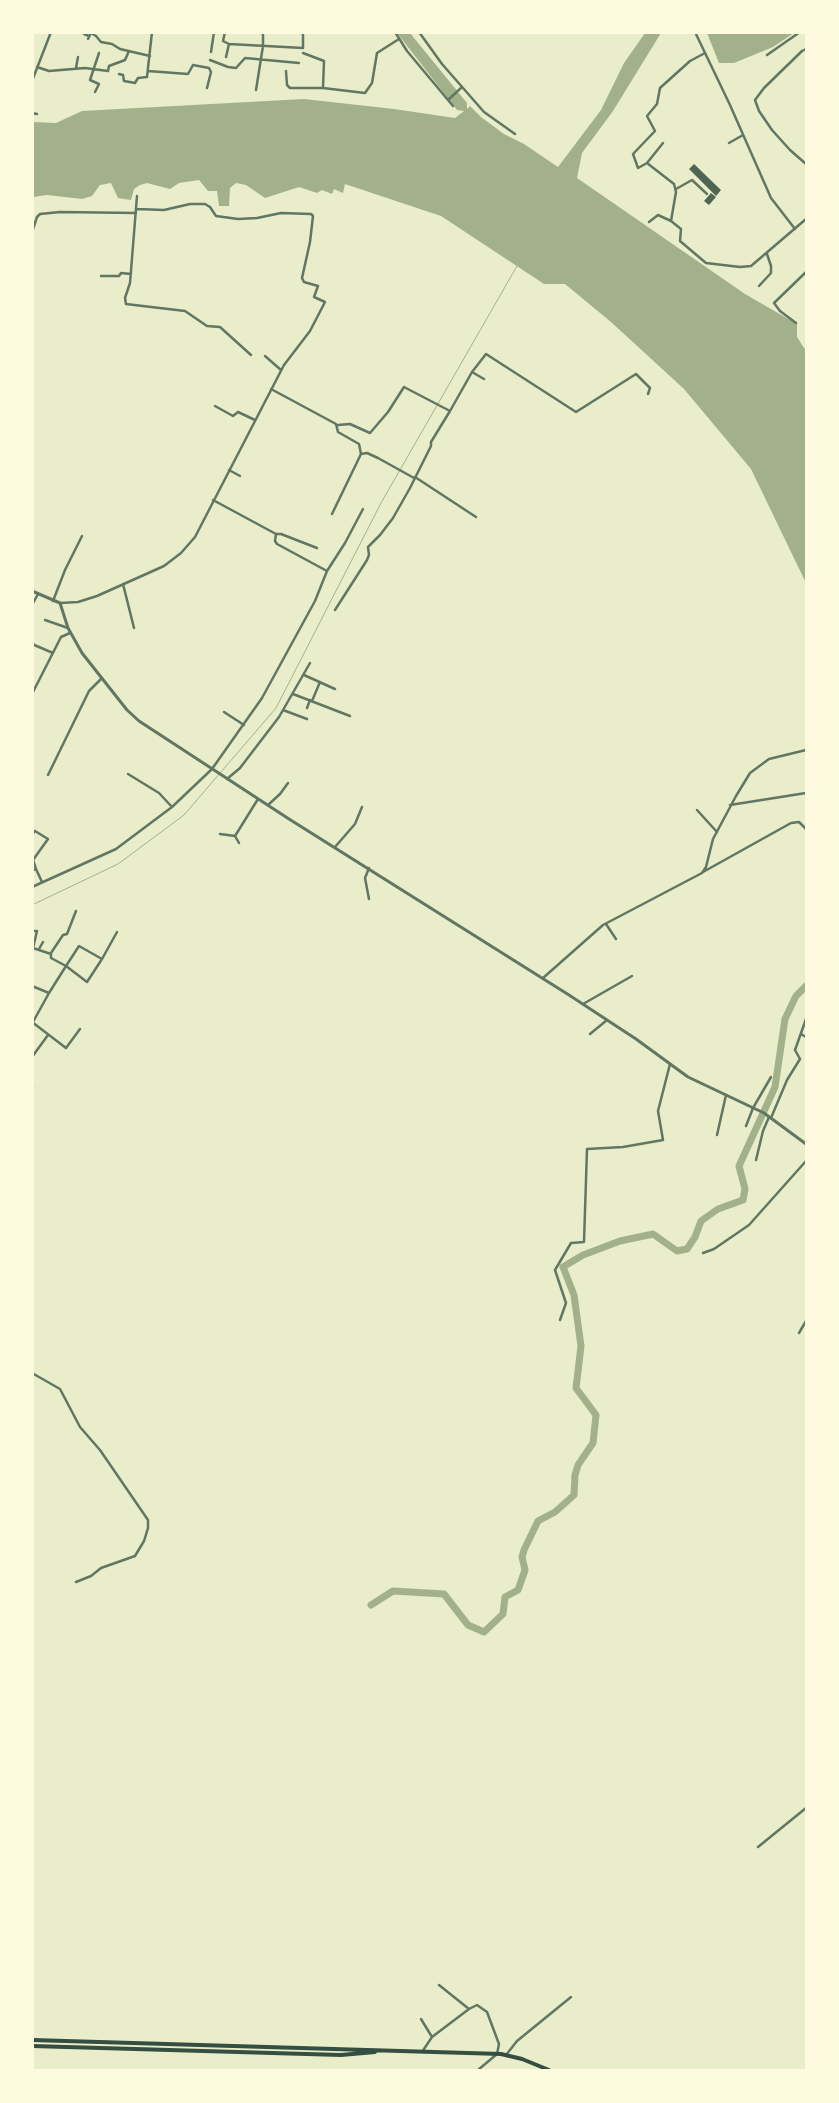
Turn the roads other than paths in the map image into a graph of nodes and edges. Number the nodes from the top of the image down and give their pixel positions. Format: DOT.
graph roads {
  1 [pos="51,32"];
  2 [pos="152,32"];
  3 [pos="214,32"];
  4 [pos="225,32"];
  5 [pos="263,32"];
  6 [pos="303,32"];
  7 [pos="395,32"];
  8 [pos="419,32"];
  9 [pos="696,32"];
  10 [pos="800,32"];
  11 [pos="84,35"];
  12 [pos="399,39"];
  13 [pos="230,44"];
  14 [pos="263,46"];
  15 [pos="303,48"];
  16 [pos="806,49"];
  17 [pos="129,51"];
  18 [pos="210,52"];
  19 [pos="99,53"];
  20 [pos="303,53"];
  21 [pos="705,53"];
  22 [pos="767,54"];
  23 [pos="150,56"];
  24 [pos="78,57"];
  25 [pos="226,57"];
  26 [pos="210,60"];
  27 [pos="262,60"];
  28 [pos="37,67"];
  29 [pos="76,68"];
  30 [pos="94,68"];
  31 [pos="148,71"];
  32 [pos="286,72"];
  33 [pos="119,74"];
  34 [pos="32,81"];
  35 [pos="462,87"];
  36 [pos="207,88"];
  37 [pos="323,88"];
  38 [pos="256,90"];
  39 [pos="95,92"];
  40 [pos="448,99"];
  41 [pos="453,106"];
  42 [pos="32,113"];
  43 [pos="37,114"];
  44 [pos="515,134"];
  45 [pos="743,135"];
  46 [pos="663,143"];
  47 [pos="729,143"];
  48 [pos="647,164"];
  49 [pos="806,164"];
  50 [pos="676,189"];
  51 [pos="707,194"];
  52 [pos="137,196"];
  53 [pos="136,211"];
  54 [pos="806,220"];
  55 [pos="671,221"];
  56 [pos="650,222"];
  57 [pos="795,229"];
  58 [pos="32,232"];
  59 [pos="767,254"];
  60 [pos="806,272"];
  61 [pos="130,274"];
  62 [pos="101,276"];
  63 [pos="759,286"];
  64 [pos="796,323"];
  65 [pos="251,355"];
  66 [pos="265,356"];
  67 [pos="282,370"];
  68 [pos="472,372"];
  69 [pos="484,379"];
  70 [pos="271,390"];
  71 [pos="648,394"];
  72 [pos="215,406"];
  73 [pos="449,410"];
  74 [pos="255,420"];
  75 [pos="338,425"];
  76 [pos="361,454"];
  77 [pos="229,470"];
  78 [pos="240,476"];
  79 [pos="415,477"];
  80 [pos="213,500"];
  81 [pos="363,509"];
  82 [pos="332,514"];
  83 [pos="476,517"];
  84 [pos="276,534"];
  85 [pos="82,536"];
  86 [pos="317,548"];
  87 [pos="327,571"];
  88 [pos="123,584"];
  89 [pos="32,591"];
  90 [pos="38,594"];
  91 [pos="54,601"];
  92 [pos="60,603"];
  93 [pos="32,605"];
  94 [pos="335,610"];
  95 [pos="45,620"];
  96 [pos="68,628"];
  97 [pos="134,628"];
  98 [pos="70,633"];
  99 [pos="32,644"];
  100 [pos="53,653"];
  101 [pos="310,663"];
  102 [pos="304,675"];
  103 [pos="102,678"];
  104 [pos="320,682"];
  105 [pos="335,689"];
  106 [pos="32,694"];
  107 [pos="293,694"];
  108 [pos="311,701"];
  109 [pos="308,708"];
  110 [pos="283,711"];
  111 [pos="224,712"];
  112 [pos="350,716"];
  113 [pos="307,718"];
  114 [pos="244,725"];
  115 [pos="806,750"];
  116 [pos="213,770"];
  117 [pos="128,774"];
  118 [pos="48,775"];
  119 [pos="227,779"];
  120 [pos="288,783"];
  121 [pos="806,793"];
  122 [pos="258,799"];
  123 [pos="268,805"];
  124 [pos="730,805"];
  125 [pos="362,806"];
  126 [pos="172,807"];
  127 [pos="698,810"];
  128 [pos="806,829"];
  129 [pos="717,832"];
  130 [pos="32,834"];
  131 [pos="220,834"];
  132 [pos="235,836"];
  133 [pos="239,843"];
  134 [pos="335,847"];
  135 [pos="33,858"];
  136 [pos="368,868"];
  137 [pos="34,870"];
  138 [pos="702,873"];
  139 [pos="42,882"];
  140 [pos="32,887"];
  141 [pos="369,899"];
  142 [pos="76,911"];
  143 [pos="606,924"];
  144 [pos="32,931"];
  145 [pos="117,932"];
  146 [pos="616,939"];
  147 [pos="43,942"];
  148 [pos="33,949"];
  149 [pos="39,949"];
  150 [pos="51,954"];
  151 [pos="102,959"];
  152 [pos="66,966"];
  153 [pos="632,976"];
  154 [pos="543,978"];
  155 [pos="32,986"];
  156 [pos="50,993"];
  157 [pos="583,1004"];
  158 [pos="806,1019"];
  159 [pos="607,1020"];
  160 [pos="32,1022"];
  161 [pos="80,1029"];
  162 [pos="590,1034"];
  163 [pos="801,1034"];
  164 [pos="48,1035"];
  165 [pos="806,1037"];
  166 [pos="32,1057"];
  167 [pos="670,1064"];
  168 [pos="771,1077"];
  169 [pos="726,1095"];
  170 [pos="753,1108"];
  171 [pos="770,1118"];
  172 [pos="746,1126"];
  173 [pos="717,1135"];
  174 [pos="806,1144"];
  175 [pos="756,1160"];
  176 [pos="806,1161"];
  177 [pos="703,1253"];
  178 [pos="560,1320"];
  179 [pos="806,1321"];
  180 [pos="799,1333"];
  181 [pos="32,1373"];
  182 [pos="76,1582"];
  183 [pos="806,1808"];
  184 [pos="758,1847"];
  185 [pos="439,1985"];
  186 [pos="571,1997"];
  187 [pos="469,2009"];
  188 [pos="421,2019"];
  189 [pos="432,2037"];
  190 [pos="32,2040"];
  191 [pos="32,2046"];
  192 [pos="387,2050"];
  193 [pos="422,2052"];
  194 [pos="497,2054"];
  195 [pos="506,2055"];
  196 [pos="478,2070"];
  197 [pos="549,2070"];
  1 -- 28 [label="street"];
  2 -- 23 [label="street"];
  3 -- 18 [label="street"];
  4 -- 13 [label="street"];
  5 -- 14 [label="street"];
  6 -- 15 [label="street"];
  7 -- 12 [label="street"];
  8 -- 35 [label="street"];
  9 -- 21 [label="street"];
  10 -- 22 [label="street"];
  11 -- 17 [label="street"];
  12 -- 37 [label="street"];
  12 -- 40 [label="street"];
  13 -- 14 [label="street"];
  13 -- 25 [label="street"];
  14 -- 15 [label="street"];
  14 -- 27 [label="street"];
  15 -- 20 [label="street"];
  16 -- 49 [label="street"];
  17 -- 23 [label="street"];
  17 -- 30 [label="street"];
  19 -- 30 [label="street"];
  20 -- 27 [label="street"];
  20 -- 37 [label="street"];
  21 -- 45 [label="street"];
  21 -- 48 [label="street"];
  23 -- 31 [label="street"];
  24 -- 29 [label="street"];
  26 -- 27 [label="street"];
  27 -- 38 [label="street"];
  28 -- 29 [label="street"];
  28 -- 34 [label="street"];
  29 -- 30 [label="street"];
  30 -- 39 [label="street"];
  31 -- 33 [label="street"];
  31 -- 36 [label="street"];
  32 -- 37 [label="street"];
  35 -- 40 [label="street"];
  35 -- 44 [label="street"];
  40 -- 41 [label="street"];
  42 -- 43 [label="street"];
  45 -- 47 [label="street"];
  45 -- 57 [label="street"];
  46 -- 48 [label="street"];
  48 -- 50 [label="street"];
  50 -- 51 [label="street"];
  50 -- 55 [label="street"];
  52 -- 53 [label="street"];
  53 -- 58 [label="street"];
  53 -- 61 [label="street"];
  53 -- 67 [label="street"];
  54 -- 57 [label="street"];
  55 -- 56 [label="street"];
  55 -- 59 [label="street"];
  57 -- 59 [label="street"];
  59 -- 63 [label="street"];
  60 -- 64 [label="street"];
  61 -- 62 [label="street"];
  61 -- 65 [label="street"];
  66 -- 67 [label="street"];
  67 -- 70 [label="street"];
  68 -- 69 [label="street"];
  68 -- 71 [label="street"];
  68 -- 73 [label="street"];
  70 -- 74 [label="street"];
  70 -- 75 [label="street"];
  72 -- 74 [label="street"];
  73 -- 75 [label="street"];
  73 -- 79 [label="street"];
  74 -- 77 [label="street"];
  75 -- 76 [label="street"];
  76 -- 79 [label="street"];
  76 -- 82 [label="street"];
  77 -- 78 [label="street"];
  77 -- 80 [label="street"];
  79 -- 83 [label="street"];
  79 -- 94 [label="street"];
  80 -- 84 [label="street"];
  80 -- 88 [label="street"];
  81 -- 87 [label="street"];
  84 -- 86 [label="street"];
  84 -- 87 [label="street"];
  85 -- 91 [label="street"];
  87 -- 114 [label="street"];
  88 -- 92 [label="street"];
  88 -- 97 [label="street"];
  89 -- 90 [label="street"];
  90 -- 91 [label="street"];
  90 -- 93 [label="street"];
  91 -- 92 [label="street"];
  92 -- 96 [label="street"];
  95 -- 96 [label="street"];
  96 -- 98 [label="street"];
  98 -- 100 [label="street"];
  98 -- 103 [label="street"];
  99 -- 100 [label="street"];
  100 -- 106 [label="street"];
  101 -- 102 [label="street"];
  102 -- 104 [label="street"];
  102 -- 107 [label="street"];
  103 -- 116 [label="street"];
  103 -- 118 [label="street"];
  104 -- 105 [label="street"];
  104 -- 108 [label="street"];
  107 -- 108 [label="street"];
  107 -- 110 [label="street"];
  108 -- 109 [label="street"];
  108 -- 112 [label="street"];
  110 -- 113 [label="street"];
  110 -- 119 [label="street"];
  111 -- 114 [label="street"];
  114 -- 116 [label="street"];
  115 -- 124 [label="street"];
  116 -- 119 [label="street"];
  116 -- 126 [label="street"];
  117 -- 126 [label="street"];
  119 -- 122 [label="street"];
  120 -- 123 [label="street"];
  121 -- 124 [label="street"];
  122 -- 123 [label="street"];
  122 -- 132 [label="street"];
  123 -- 134 [label="street"];
  124 -- 129 [label="street"];
  125 -- 134 [label="street"];
  126 -- 139 [label="street"];
  127 -- 129 [label="street"];
  128 -- 138 [label="street"];
  129 -- 138 [label="street"];
  130 -- 135 [label="street"];
  131 -- 132 [label="street"];
  132 -- 133 [label="street"];
  134 -- 136 [label="street"];
  135 -- 137 [label="street"];
  136 -- 141 [label="street"];
  136 -- 154 [label="street"];
  137 -- 139 [label="street"];
  138 -- 143 [label="street"];
  139 -- 140 [label="street"];
  142 -- 150 [label="street"];
  143 -- 146 [label="street"];
  143 -- 154 [label="street"];
  144 -- 148 [label="street"];
  145 -- 151 [label="street"];
  147 -- 149 [label="street"];
  148 -- 149 [label="street"];
  149 -- 150 [label="street"];
  150 -- 152 [label="street"];
  151 -- 152 [label="street"];
  151 -- 152 [label="street"];
  152 -- 156 [label="street"];
  153 -- 157 [label="street"];
  154 -- 157 [label="street"];
  155 -- 156 [label="street"];
  156 -- 160 [label="street"];
  157 -- 159 [label="street"];
  158 -- 163 [label="street"];
  159 -- 162 [label="street"];
  159 -- 167 [label="street"];
  160 -- 164 [label="street"];
  161 -- 164 [label="street"];
  163 -- 165 [label="street"];
  163 -- 171 [label="street"];
  164 -- 166 [label="street"];
  167 -- 169 [label="street"];
  167 -- 178 [label="street"];
  168 -- 170 [label="street"];
  169 -- 170 [label="street"];
  169 -- 173 [label="street"];
  170 -- 171 [label="street"];
  170 -- 172 [label="street"];
  171 -- 174 [label="street"];
  171 -- 175 [label="street"];
  176 -- 177 [label="street"];
  179 -- 180 [label="street"];
  181 -- 182 [label="street"];
  183 -- 184 [label="street"];
  185 -- 187 [label="street"];
  186 -- 195 [label="street"];
  187 -- 189 [label="street"];
  187 -- 194 [label="street"];
  188 -- 189 [label="street"];
  189 -- 193 [label="street"];
  190 -- 192 [label="highway"];
  191 -- 192 [label="highway"];
  192 -- 193 [label="highway"];
  193 -- 194 [label="highway"];
  194 -- 195 [label="highway"];
  194 -- 196 [label="street"];
  195 -- 197 [label="highway"];
}
